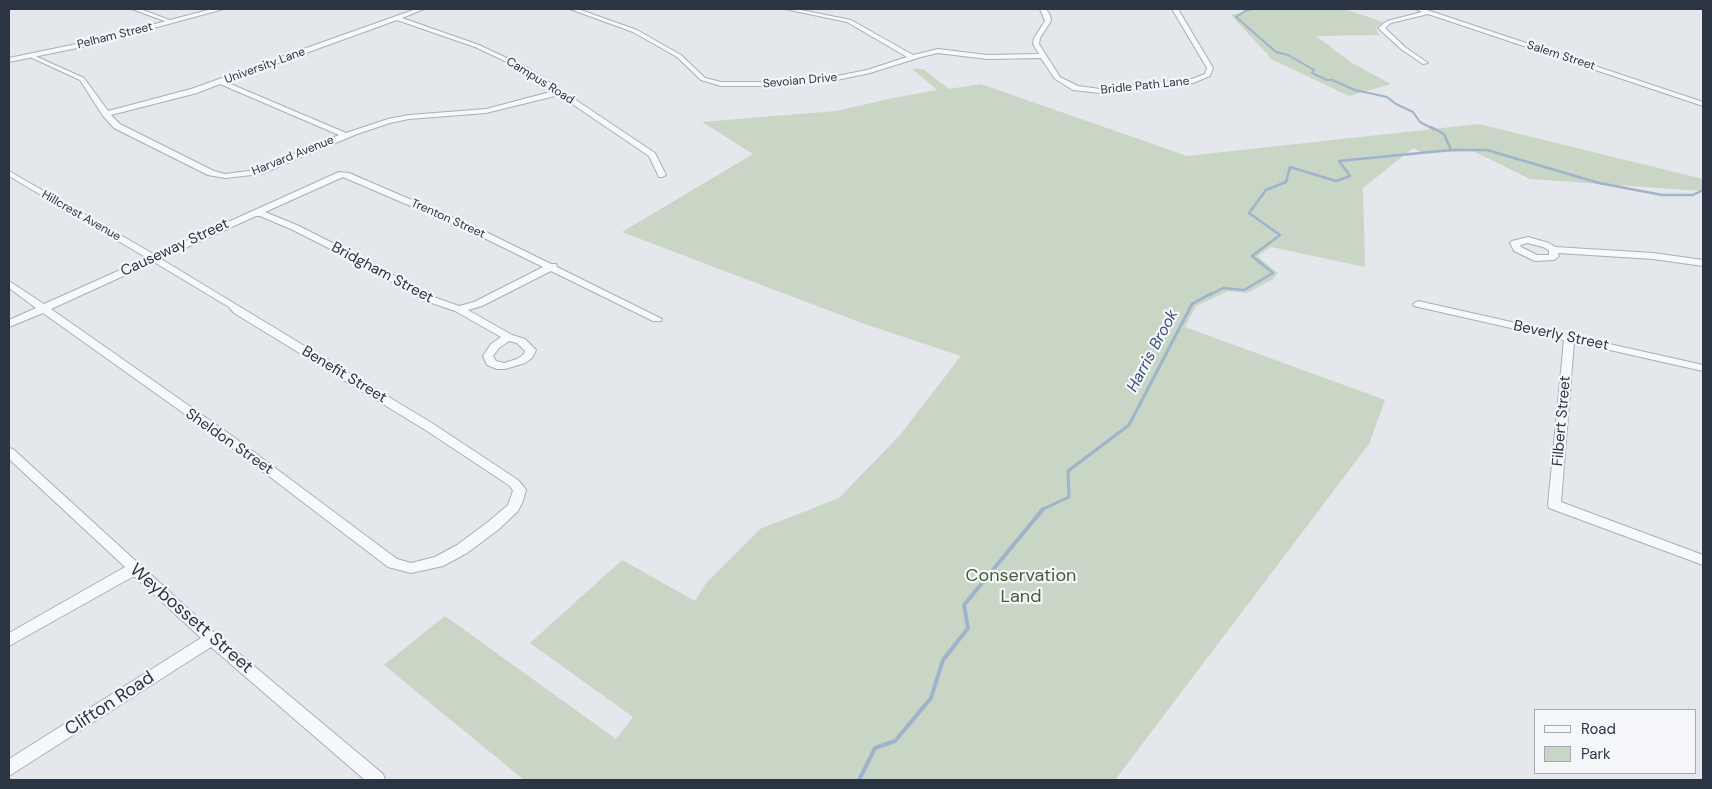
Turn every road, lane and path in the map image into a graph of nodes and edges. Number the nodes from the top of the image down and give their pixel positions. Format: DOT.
graph roads {
  1 [pos="135,9"];
  2 [pos="220,9"];
  3 [pos="421,9"];
  4 [pos="573,9"];
  5 [pos="788,9"];
  6 [pos="1043,9"];
  7 [pos="1175,9"];
  8 [pos="1419,9"];
  9 [pos="1428,12"];
  10 [pos="397,18"];
  11 [pos="172,22"];
  12 [pos="31,56"];
  13 [pos="1042,56"];
  14 [pos="912,57"];
  15 [pos="9,60"];
  16 [pos="1425,63"];
  17 [pos="221,82"];
  18 [pos="560,92"];
  19 [pos="1703,104"];
  20 [pos="106,114"];
  21 [pos="345,135"];
  22 [pos="9,173"];
  23 [pos="342,174"];
  24 [pos="662,175"];
  25 [pos="254,213"];
  26 [pos="1553,250"];
  27 [pos="154,258"];
  28 [pos="1703,263"];
  29 [pos="553,266"];
  30 [pos="9,284"];
  31 [pos="1418,304"];
  32 [pos="44,308"];
  33 [pos="459,309"];
  34 [pos="657,319"];
  35 [pos="9,324"];
  36 [pos="508,337"];
  37 [pos="1569,338"];
  38 [pos="1703,368"];
  39 [pos="9,452"];
  40 [pos="1703,560"];
  41 [pos="416,567"];
  42 [pos="134,569"];
  43 [pos="212,639"];
  44 [pos="9,640"];
  45 [pos="9,768"];
  46 [pos="377,780"];
  1 -- 11 [label="street"];
  2 -- 11 [label="street, Pelham Street"];
  3 -- 10 [label="street, University Lane"];
  4 -- 14 [label="street, Sevoian Drive"];
  5 -- 14 [label="street"];
  6 -- 13 [label="street"];
  7 -- 13 [label="street, Bridle Path Lane"];
  8 -- 9 [label="street, Salem Street"];
  9 -- 16 [label="street"];
  9 -- 19 [label="street, Salem Street"];
  10 -- 17 [label="street, University Lane"];
  10 -- 18 [label="street, Campus Road"];
  11 -- 12 [label="street, Pelham Street"];
  12 -- 15 [label="street, Pelham Street"];
  12 -- 20 [label="street, Harvard Avenue"];
  13 -- 14 [label="street, Sevoian Drive"];
  17 -- 20 [label="street, University Lane"];
  17 -- 21 [label="street"];
  18 -- 21 [label="street, Harvard Avenue"];
  18 -- 24 [label="street, Campus Road"];
  20 -- 21 [label="street, Harvard Avenue"];
  22 -- 27 [label="street, Hillcrest Avenue"];
  23 -- 25 [label="street, Causeway Street"];
  23 -- 29 [label="street, Trenton Street"];
  25 -- 27 [label="street, Causeway Street"];
  25 -- 33 [label="street, Bridgham Street"];
  26 -- 28 [label="street"];
  27 -- 32 [label="street, Causeway Street"];
  27 -- 41 [label="street, Benefit Street"];
  29 -- 33 [label="street"];
  29 -- 34 [label="street, Trenton Street"];
  30 -- 32 [label="street, Sheldon Street"];
  31 -- 37 [label="street, Beverly Street"];
  32 -- 35 [label="street, Causeway Street"];
  32 -- 41 [label="street, Sheldon Street"];
  33 -- 36 [label="street, Bridgham Street"];
  37 -- 38 [label="street, Beverly Street"];
  37 -- 40 [label="street, Filbert Street"];
  39 -- 42 [label="street, Weybossett Street"];
  42 -- 43 [label="street, Weybossett Street"];
  42 -- 44 [label="street"];
  43 -- 45 [label="street, Clifton Road"];
  43 -- 46 [label="street, Weybossett Street"];
}
